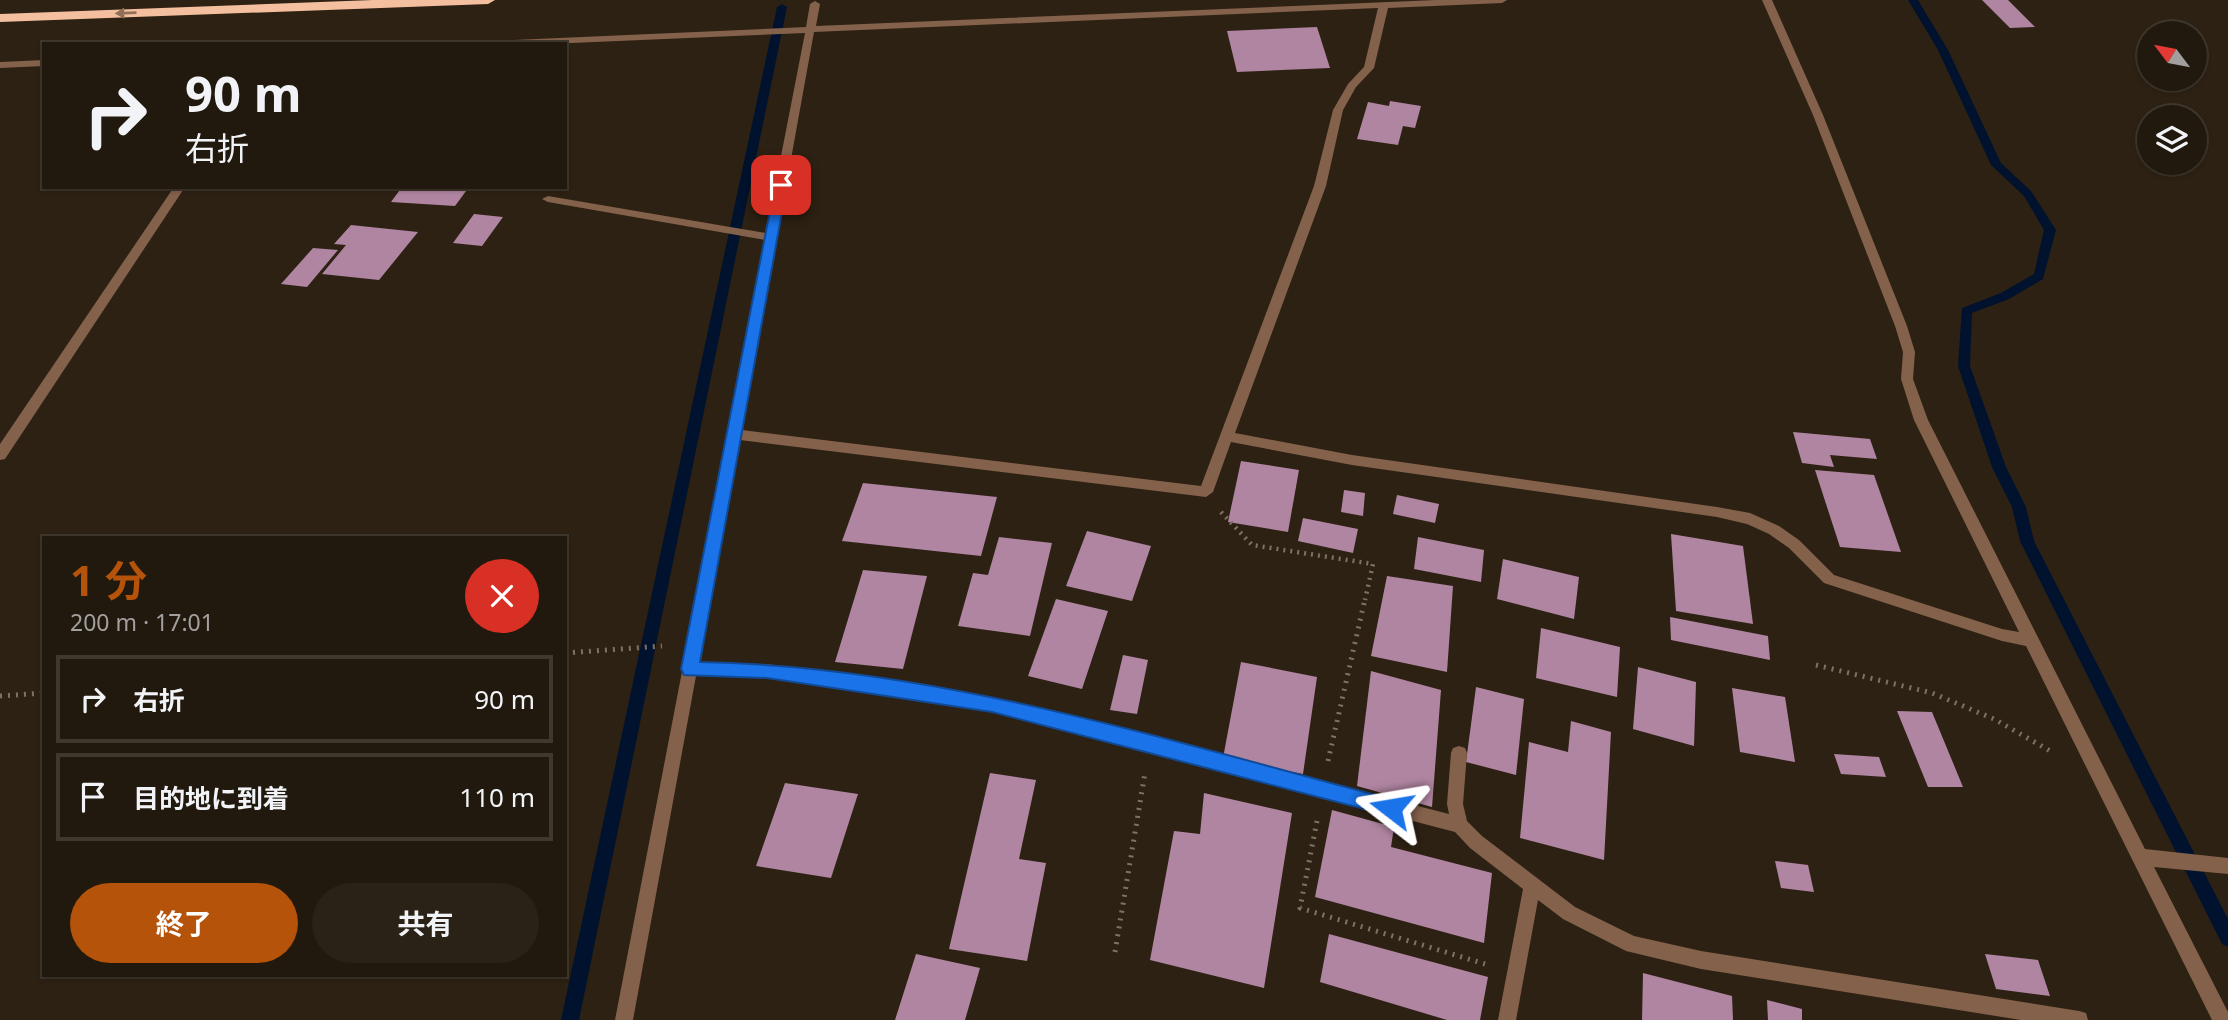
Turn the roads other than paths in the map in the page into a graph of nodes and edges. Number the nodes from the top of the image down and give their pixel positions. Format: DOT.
graph roads {
  1 [pos="488,0"];
  2 [pos="1502,0"];
  3 [pos="1767,0"];
  4 [pos="816,4"];
  5 [pos="1384,4"];
  6 [pos="0,18"];
  7 [pos="810,28"];
  8 [pos="516,42"];
  9 [pos="42,63"];
  10 [pos="0,65"];
  11 [pos="179,189"];
  12 [pos="548,199"];
  13 [pos="771,237"];
  14 [pos="734,434"];
  15 [pos="1227,436"];
  16 [pos="0,455"];
  17 [pos="2030,640"];
  18 [pos="690,669"];
  19 [pos="1459,753"];
  20 [pos="1460,825"];
  21 [pos="2140,857"];
  22 [pos="2228,866"];
  23 [pos="1532,887"];
  24 [pos="624,1020"];
  25 [pos="1507,1020"];
  26 [pos="2079,1020"];
  27 [pos="2222,1020"];
  1 -- 6 [label="highway, one-way"];
  2 -- 5 [label="street"];
  3 -- 17 [label="street"];
  4 -- 7 [label="street"];
  5 -- 7 [label="street"];
  5 -- 15 [label="street"];
  7 -- 8 [label="street"];
  7 -- 13 [label="street"];
  9 -- 10 [label="street"];
  11 -- 16 [label="street"];
  12 -- 13 [label="street"];
  13 -- 14 [label="street"];
  14 -- 15 [label="street"];
  14 -- 18 [label="street"];
  15 -- 17 [label="street"];
  17 -- 21 [label="street"];
  18 -- 20 [label="street"];
  18 -- 24 [label="street"];
  19 -- 20 [label="street"];
  20 -- 23 [label="street"];
  21 -- 22 [label="street"];
  21 -- 27 [label="street"];
  23 -- 25 [label="street"];
  23 -- 26 [label="street"];
}
